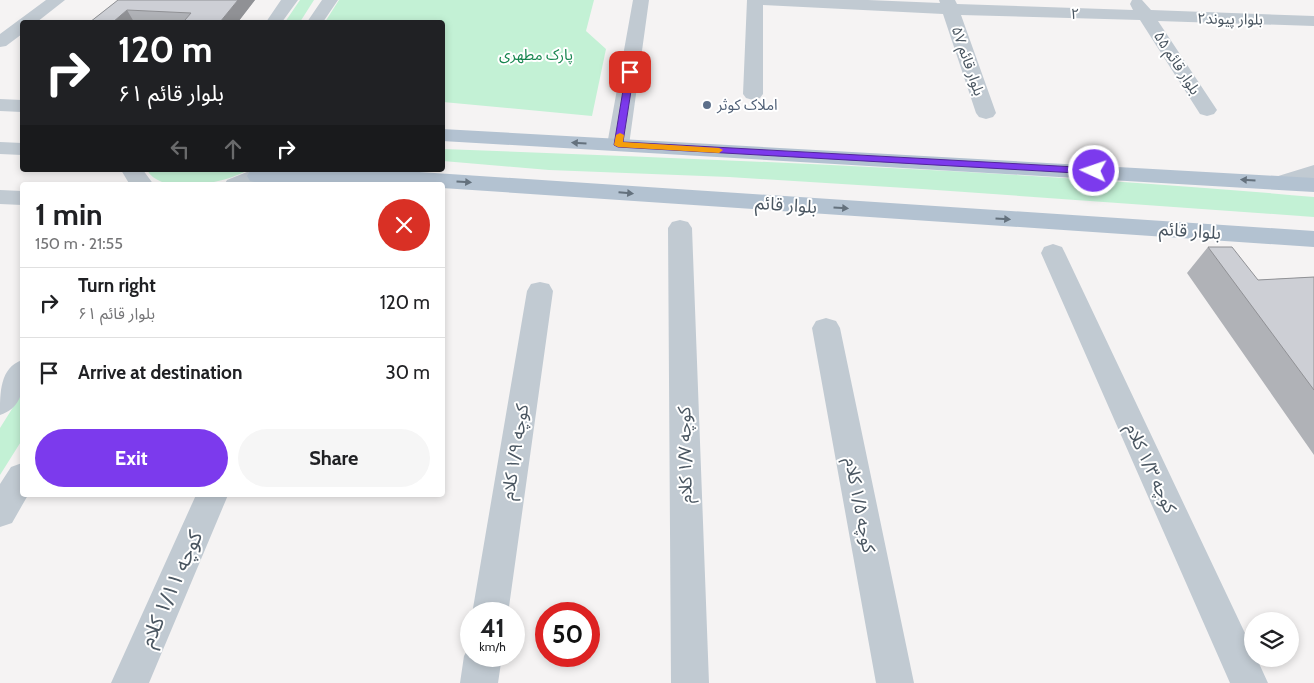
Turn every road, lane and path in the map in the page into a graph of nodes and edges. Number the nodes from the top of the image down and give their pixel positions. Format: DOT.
graph roads {
  1 [pos="57,0"];
  2 [pos="290,0"];
  3 [pos="330,0"];
  4 [pos="642,0"];
  5 [pos="755,0"];
  6 [pos="763,0"];
  7 [pos="1136,0"];
  8 [pos="948,5"];
  9 [pos="1313,11"];
  10 [pos="1146,17"];
  11 [pos="30,20"];
  12 [pos="275,20"];
  13 [pos="316,20"];
  14 [pos="20,27"];
  15 [pos="0,42"];
  16 [pos="753,94"];
  17 [pos="0,105"];
  18 [pos="20,106"];
  19 [pos="1207,110"];
  20 [pos="986,113"];
  21 [pos="445,135"];
  22 [pos="618,145"];
  23 [pos="0,148"];
  24 [pos="20,149"];
  25 [pos="1314,172"];
  26 [pos="262,173"];
  27 [pos="358,173"];
  28 [pos="242,182"];
  29 [pos="1283,182"];
  30 [pos="1314,185"];
  31 [pos="0,197"];
  32 [pos="20,198"];
  33 [pos="680,228"];
  34 [pos="1314,239"];
  35 [pos="1053,253"];
  36 [pos="540,291"];
  37 [pos="826,328"];
  38 [pos="20,374"];
  39 [pos="0,403"];
  40 [pos="20,480"];
  41 [pos="211,497"];
  42 [pos="0,512"];
  43 [pos="492,602"];
  44 [pos="481,667"];
  45 [pos="130,683"];
  46 [pos="479,683"];
  47 [pos="690,683"];
  48 [pos="895,683"];
  49 [pos="1250,683"];
  1 -- 11 [label="street"];
  2 -- 12 [label="street"];
  3 -- 13 [label="street"];
  4 -- 22 [label="street"];
  5 -- 16 [label="street"];
  6 -- 8 [label="street, ۲"];
  7 -- 10 [label="street, بلوار قائم ۵۵"];
  8 -- 10 [label="street, ۲"];
  8 -- 20 [label="street, بلوار قائم ۵۷"];
  9 -- 10 [label="street, بلوار پیوند۲"];
  10 -- 19 [label="street, بلوار قائم ۵۵"];
  14 -- 15 [label="street"];
  17 -- 18 [label="street"];
  22 -- 21 [label="main road, one-way"];
  29 -- 22 [label="main road, one-way"];
  23 -- 24 [label="street"];
  25 -- 29 [label="street"];
  26 -- 27 [label="main road, بلوار قائم"];
  26 -- 28 [label="street"];
  27 -- 34 [label="main road, بلوار قائم, one-way"];
  29 -- 30 [label="main road"];
  31 -- 32 [label="street"];
  33 -- 47 [label="street, کوچه ۱/۷ کلام"];
  35 -- 49 [label="street, کوچه ۱/۳ کلام"];
  36 -- 43 [label="street, کوچه ۱/۹ کلام"];
  37 -- 48 [label="street, کوچه ۱/۵ کلام"];
  38 -- 39 [label="street"];
  40 -- 42 [label="street"];
  41 -- 45 [label="street, کوچه ۱/۱۱ کلام"];
  44 -- 46 [label="street"];
}
